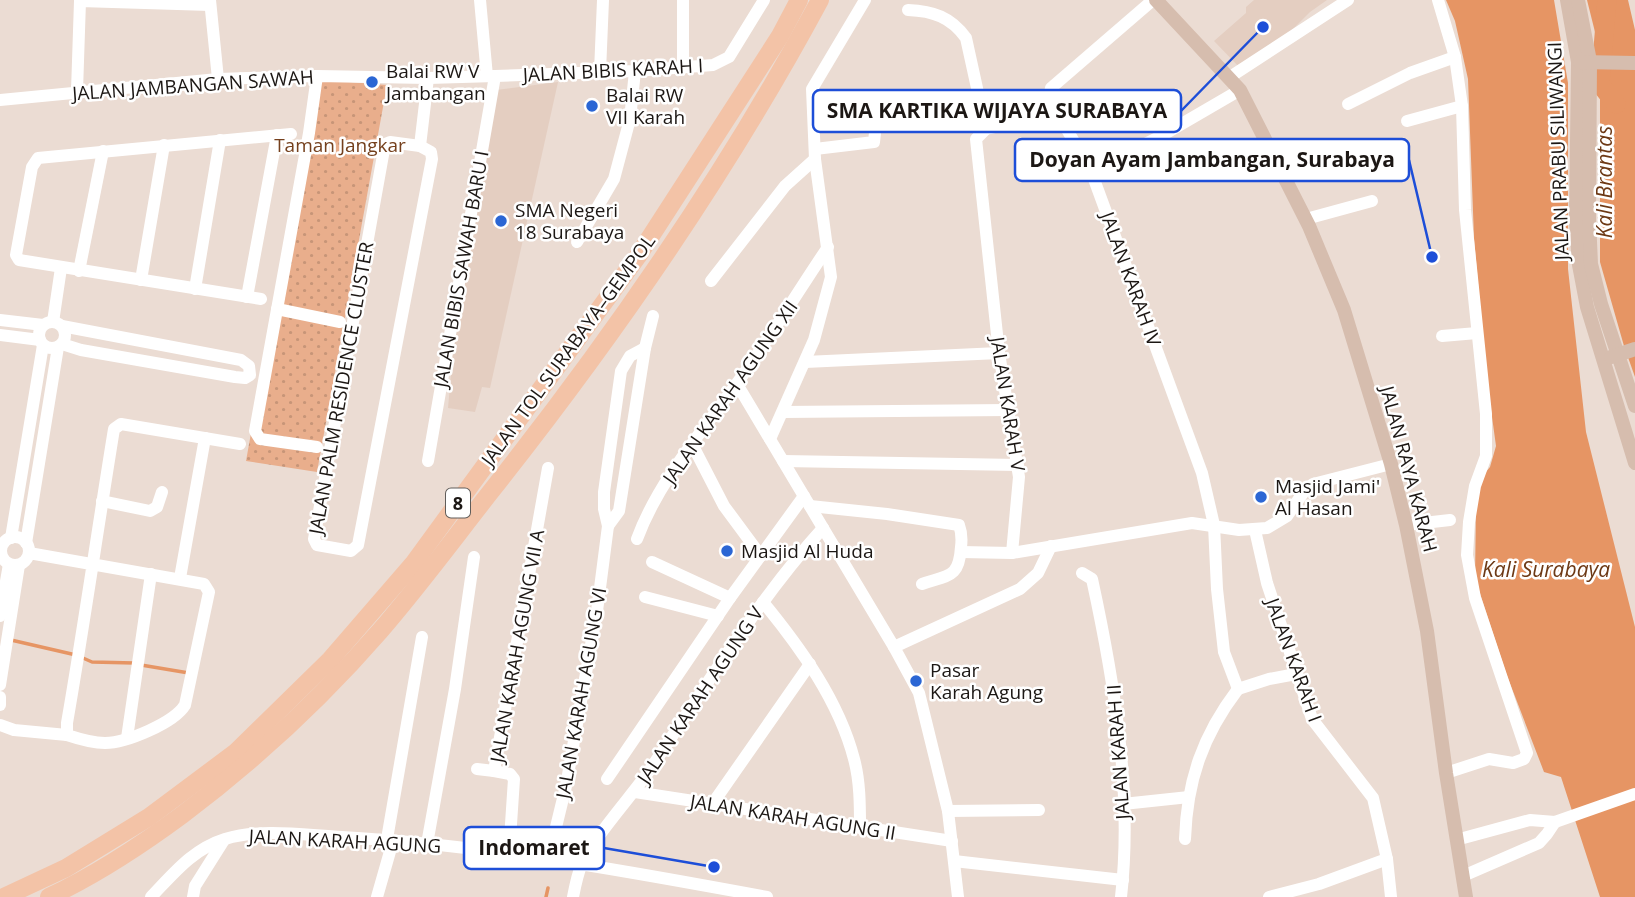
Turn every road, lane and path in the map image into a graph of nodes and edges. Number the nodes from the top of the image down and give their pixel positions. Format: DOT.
graph roads {
  1 [pos="480,0"];
  2 [pos="603,0"];
  3 [pos="683,0"];
  4 [pos="764,0"];
  5 [pos="799,0"];
  6 [pos="820,0"];
  7 [pos="864,0"];
  8 [pos="1154,0"];
  9 [pos="1348,0"];
  10 [pos="1438,0"];
  11 [pos="1567,0"];
  12 [pos="1578,0"];
  13 [pos="210,2"];
  14 [pos="908,10"];
  15 [pos="1455,57"];
  16 [pos="1589,61"];
  17 [pos="1635,63"];
  18 [pos="683,68"];
  19 [pos="635,71"];
  20 [pos="600,72"];
  21 [pos="317,76"];
  22 [pos="491,76"];
  23 [pos="1230,77"];
  24 [pos="428,78"];
  25 [pos="218,79"];
  26 [pos="1240,90"];
  27 [pos="77,92"];
  28 [pos="0,100"];
  29 [pos="1348,104"];
  30 [pos="1462,106"];
  31 [pos="877,114"];
  32 [pos="1058,114"];
  33 [pos="1407,121"];
  34 [pos="986,129"];
  35 [pos="291,134"];
  36 [pos="277,135"];
  37 [pos="220,140"];
  38 [pos="164,145"];
  39 [pos="420,146"];
  40 [pos="103,151"];
  41 [pos="815,154"];
  42 [pos="1091,171"];
  43 [pos="1371,201"];
  44 [pos="1306,219"];
  45 [pos="577,242"];
  46 [pos="828,247"];
  47 [pos="61,268"];
  48 [pos="79,271"];
  49 [pos="141,280"];
  50 [pos="711,281"];
  51 [pos="195,289"];
  52 [pos="247,297"];
  53 [pos="261,299"];
  54 [pos="277,310"];
  55 [pos="653,316"];
  56 [pos="0,320"];
  57 [pos="340,322"];
  58 [pos="53,325"];
  59 [pos="1477,333"];
  60 [pos="0,335"];
  61 [pos="1443,335"];
  62 [pos="42,343"];
  63 [pos="60,346"];
  64 [pos="645,348"];
  65 [pos="999,353"];
  66 [pos="1619,354"];
  67 [pos="805,362"];
  68 [pos="737,384"];
  69 [pos="1635,406"];
  70 [pos="1008,410"];
  71 [pos="783,412"];
  72 [pos="205,438"];
  73 [pos="770,439"];
  74 [pos="240,444"];
  75 [pos="692,444"];
  76 [pos="317,447"];
  77 [pos="428,461"];
  78 [pos="783,461"];
  79 [pos="1635,463"];
  80 [pos="1391,464"];
  81 [pos="1018,465"];
  82 [pos="548,468"];
  83 [pos="162,492"];
  84 [pos="102,501"];
  85 [pos="807,501"];
  86 [pos="1450,520"];
  87 [pos="1214,525"];
  88 [pos="1406,525"];
  89 [pos="608,526"];
  90 [pos="823,528"];
  91 [pos="1255,530"];
  92 [pos="11,538"];
  93 [pos="637,539"];
  94 [pos="1051,546"];
  95 [pos="27,548"];
  96 [pos="1,550"];
  97 [pos="961,552"];
  98 [pos="1012,553"];
  99 [pos="761,556"];
  100 [pos="474,557"];
  101 [pos="652,562"];
  102 [pos="14,564"];
  103 [pos="92,565"];
  104 [pos="1082,573"];
  105 [pos="150,574"];
  106 [pos="180,578"];
  107 [pos="922,584"];
  108 [pos="645,597"];
  109 [pos="730,598"];
  110 [pos="763,602"];
  111 [pos="718,616"];
  112 [pos="0,617"];
  113 [pos="422,637"];
  114 [pos="894,646"];
  115 [pos="810,664"];
  116 [pos="1296,674"];
  117 [pos="0,685"];
  118 [pos="1238,689"];
  119 [pos="0,697"];
  120 [pos="0,705"];
  121 [pos="0,724"];
  122 [pos="67,735"];
  123 [pos="127,738"];
  124 [pos="477,769"];
  125 [pos="494,771"];
  126 [pos="1446,773"];
  127 [pos="607,779"];
  128 [pos="635,792"];
  129 [pos="1635,794"];
  130 [pos="1189,797"];
  131 [pos="713,803"];
  132 [pos="1123,804"];
  133 [pos="1039,810"];
  134 [pos="948,811"];
  135 [pos="1557,821"];
  136 [pos="860,828"];
  137 [pos="1185,839"];
  138 [pos="224,840"];
  139 [pos="390,840"];
  140 [pos="1456,840"];
  141 [pos="952,841"];
  142 [pos="427,844"];
  143 [pos="509,854"];
  144 [pos="1387,859"];
  145 [pos="548,860"];
  146 [pos="954,861"];
  147 [pos="582,865"];
  148 [pos="1463,876"];
  149 [pos="1123,880"];
  150 [pos="194,892"];
  151 [pos="721,893"];
  152 [pos="751,895"];
  153 [pos="4,897"];
  154 [pos="49,897"];
  155 [pos="151,897"];
  156 [pos="185,897"];
  157 [pos="377,897"];
  158 [pos="573,897"];
  159 [pos="767,897"];
  160 [pos="958,897"];
  161 [pos="1121,897"];
  162 [pos="1269,897"];
  163 [pos="1391,897"];
  164 [pos="1466,897"];
  1 -- 22 [label="street, JALAN BIBIS SAWAH BARU I"];
  2 -- 20 [label="street"];
  3 -- 18 [label="street"];
  4 -- 18 [label="street, JALAN BIBIS KARAH I"];
  5 -- 153 [label="highway, JALAN TOL SURABAYA–GEMPOL / 8"];
  6 -- 154 [label="highway, JALAN TOL SURABAYA–GEMPOL / 8"];
  7 -- 41 [label="street"];
  8 -- 23 [label="main road, JALAN RAYA KARAH"];
  8 -- 32 [label="street, JALAN KARAH IV"];
  9 -- 23 [label="street"];
  10 -- 15 [label="street"];
  11 -- 16 [label="main road, JALAN PRABU SILIWANGI"];
  12 -- 16 [label="main road, JALAN PRABU SILIWANGI"];
  13 -- 25 [label="street"];
  13 -- 27 [label="street"];
  14 -- 34 [label="street"];
  15 -- 29 [label="street"];
  15 -- 30 [label="street"];
  16 -- 17 [label="main road"];
  16 -- 66 [label="main road, JALAN PRABU SILIWANGI"];
  18 -- 19 [label="street, JALAN BIBIS KARAH I"];
  19 -- 20 [label="street, JALAN BIBIS KARAH I"];
  19 -- 45 [label="street"];
  20 -- 22 [label="street, JALAN BIBIS KARAH I"];
  21 -- 24 [label="street, JALAN JAMBANGAN SAWAH"];
  21 -- 25 [label="street, JALAN JAMBANGAN SAWAH"];
  21 -- 54 [label="street"];
  22 -- 24 [label="street, JALAN BIBIS KARAH I"];
  22 -- 77 [label="street, JALAN BIBIS SAWAH BARU I"];
  23 -- 26 [label="main road, JALAN RAYA KARAH"];
  24 -- 39 [label="street, JALAN PALM RESIDENCE CLUSTER"];
  25 -- 27 [label="street, JALAN JAMBANGAN SAWAH"];
  26 -- 42 [label="street"];
  26 -- 44 [label="main road, JALAN RAYA KARAH"];
  27 -- 28 [label="street, JALAN JAMBANGAN SAWAH"];
  30 -- 33 [label="street"];
  30 -- 59 [label="street"];
  31 -- 41 [label="street"];
  32 -- 34 [label="street"];
  32 -- 42 [label="street, JALAN KARAH IV"];
  34 -- 65 [label="street, JALAN KARAH V"];
  35 -- 36 [label="street"];
  36 -- 37 [label="street"];
  36 -- 52 [label="street"];
  37 -- 38 [label="street"];
  37 -- 51 [label="street"];
  38 -- 40 [label="street"];
  38 -- 49 [label="street"];
  39 -- 39 [label="street, JALAN PALM RESIDENCE CLUSTER"];
  40 -- 47 [label="street"];
  40 -- 48 [label="street"];
  41 -- 46 [label="street"];
  41 -- 50 [label="street"];
  42 -- 87 [label="street, JALAN KARAH IV"];
  43 -- 44 [label="street"];
  44 -- 80 [label="main road, JALAN RAYA KARAH"];
  46 -- 67 [label="street"];
  46 -- 68 [label="street, JALAN KARAH AGUNG XII"];
  47 -- 48 [label="street"];
  47 -- 58 [label="street"];
  48 -- 49 [label="street"];
  49 -- 51 [label="street"];
  51 -- 52 [label="street"];
  52 -- 53 [label="street"];
  54 -- 57 [label="street"];
  54 -- 76 [label="street"];
  55 -- 64 [label="street"];
  56 -- 58 [label="street"];
  58 -- 62 [label="street"];
  58 -- 63 [label="street"];
  58 -- 63 [label="street"];
  59 -- 61 [label="street"];
  59 -- 126 [label="street"];
  60 -- 62 [label="street"];
  62 -- 63 [label="street"];
  62 -- 92 [label="street"];
  63 -- 95 [label="street"];
  64 -- 89 [label="street"];
  64 -- 89 [label="street"];
  65 -- 67 [label="street"];
  65 -- 70 [label="street, JALAN KARAH V"];
  66 -- 69 [label="main road, JALAN PRABU SILIWANGI"];
  66 -- 79 [label="main road, JALAN PRABU SILIWANGI"];
  67 -- 71 [label="street"];
  68 -- 73 [label="street"];
  68 -- 75 [label="street, JALAN KARAH AGUNG XII"];
  70 -- 71 [label="street"];
  70 -- 81 [label="street, JALAN KARAH V"];
  71 -- 73 [label="street"];
  72 -- 74 [label="street"];
  72 -- 84 [label="street"];
  72 -- 106 [label="street"];
  73 -- 78 [label="street"];
  75 -- 93 [label="street, JALAN KARAH AGUNG XII"];
  75 -- 99 [label="street"];
  78 -- 81 [label="street"];
  78 -- 85 [label="street"];
  80 -- 88 [label="main road, JALAN RAYA KARAH"];
  80 -- 91 [label="street"];
  81 -- 98 [label="street, JALAN KARAH V"];
  82 -- 125 [label="street, JALAN KARAH AGUNG VII A"];
  83 -- 84 [label="street"];
  84 -- 103 [label="street"];
  85 -- 90 [label="street"];
  85 -- 97 [label="street"];
  85 -- 99 [label="street, JALAN KARAH AGUNG V"];
  86 -- 88 [label="street"];
  87 -- 91 [label="street"];
  87 -- 94 [label="street"];
  87 -- 118 [label="street, JALAN KARAH IV"];
  88 -- 126 [label="main road, JALAN RAYA KARAH"];
  89 -- 145 [label="street, JALAN KARAH AGUNG VI"];
  90 -- 110 [label="street, JALAN KARAH AGUNG V"];
  90 -- 114 [label="street"];
  91 -- 116 [label="street, JALAN KARAH I"];
  92 -- 95 [label="street"];
  92 -- 96 [label="street"];
  94 -- 98 [label="street"];
  94 -- 114 [label="street"];
  95 -- 102 [label="street"];
  95 -- 103 [label="street"];
  96 -- 102 [label="street"];
  97 -- 98 [label="street"];
  97 -- 107 [label="street"];
  99 -- 109 [label="street, JALAN KARAH AGUNG V"];
  100 -- 142 [label="street"];
  101 -- 109 [label="street"];
  102 -- 112 [label="street"];
  102 -- 117 [label="street"];
  103 -- 105 [label="street"];
  103 -- 122 [label="street"];
  104 -- 132 [label="street, JALAN KARAH II"];
  105 -- 106 [label="street"];
  105 -- 123 [label="street"];
  106 -- 123 [label="street"];
  108 -- 111 [label="street"];
  109 -- 111 [label="street, JALAN KARAH AGUNG V"];
  110 -- 115 [label="street"];
  110 -- 128 [label="street, JALAN KARAH AGUNG V"];
  111 -- 127 [label="street, JALAN KARAH AGUNG V"];
  113 -- 139 [label="street"];
  114 -- 134 [label="street"];
  115 -- 131 [label="street"];
  115 -- 136 [label="street"];
  116 -- 118 [label="street"];
  116 -- 144 [label="street, JALAN KARAH I"];
  118 -- 130 [label="street"];
  119 -- 120 [label="street"];
  121 -- 122 [label="street"];
  122 -- 123 [label="street"];
  124 -- 125 [label="street"];
  125 -- 143 [label="street, JALAN KARAH AGUNG VII A"];
  126 -- 140 [label="main road, JALAN RAYA KARAH"];
  128 -- 131 [label="street, JALAN KARAH AGUNG II"];
  128 -- 147 [label="street, JALAN KARAH AGUNG V"];
  129 -- 135 [label="street"];
  130 -- 132 [label="street"];
  130 -- 137 [label="street"];
  131 -- 136 [label="street, JALAN KARAH AGUNG II"];
  132 -- 149 [label="street, JALAN KARAH II"];
  133 -- 134 [label="street"];
  134 -- 141 [label="street"];
  135 -- 140 [label="street"];
  135 -- 148 [label="street"];
  136 -- 141 [label="street, JALAN KARAH AGUNG II"];
  138 -- 139 [label="street, JALAN KARAH AGUNG"];
  138 -- 150 [label="street"];
  138 -- 155 [label="street, JALAN KARAH AGUNG"];
  139 -- 142 [label="street, JALAN KARAH AGUNG"];
  139 -- 157 [label="street"];
  140 -- 148 [label="main road, JALAN RAYA KARAH"];
  141 -- 146 [label="street"];
  142 -- 143 [label="street, JALAN KARAH AGUNG"];
  143 -- 145 [label="street, JALAN KARAH AGUNG"];
  144 -- 162 [label="street"];
  144 -- 163 [label="street, JALAN KARAH I"];
  145 -- 147 [label="street, JALAN KARAH AGUNG"];
  146 -- 149 [label="street"];
  146 -- 160 [label="street"];
  147 -- 151 [label="street, JALAN KARAH AGUNG"];
  147 -- 158 [label="street"];
  148 -- 164 [label="main road, JALAN RAYA KARAH"];
  149 -- 161 [label="street, JALAN KARAH II"];
  150 -- 156 [label="street"];
  151 -- 152 [label="street, JALAN KARAH AGUNG"];
  152 -- 159 [label="street, JALAN KARAH AGUNG"];
}
